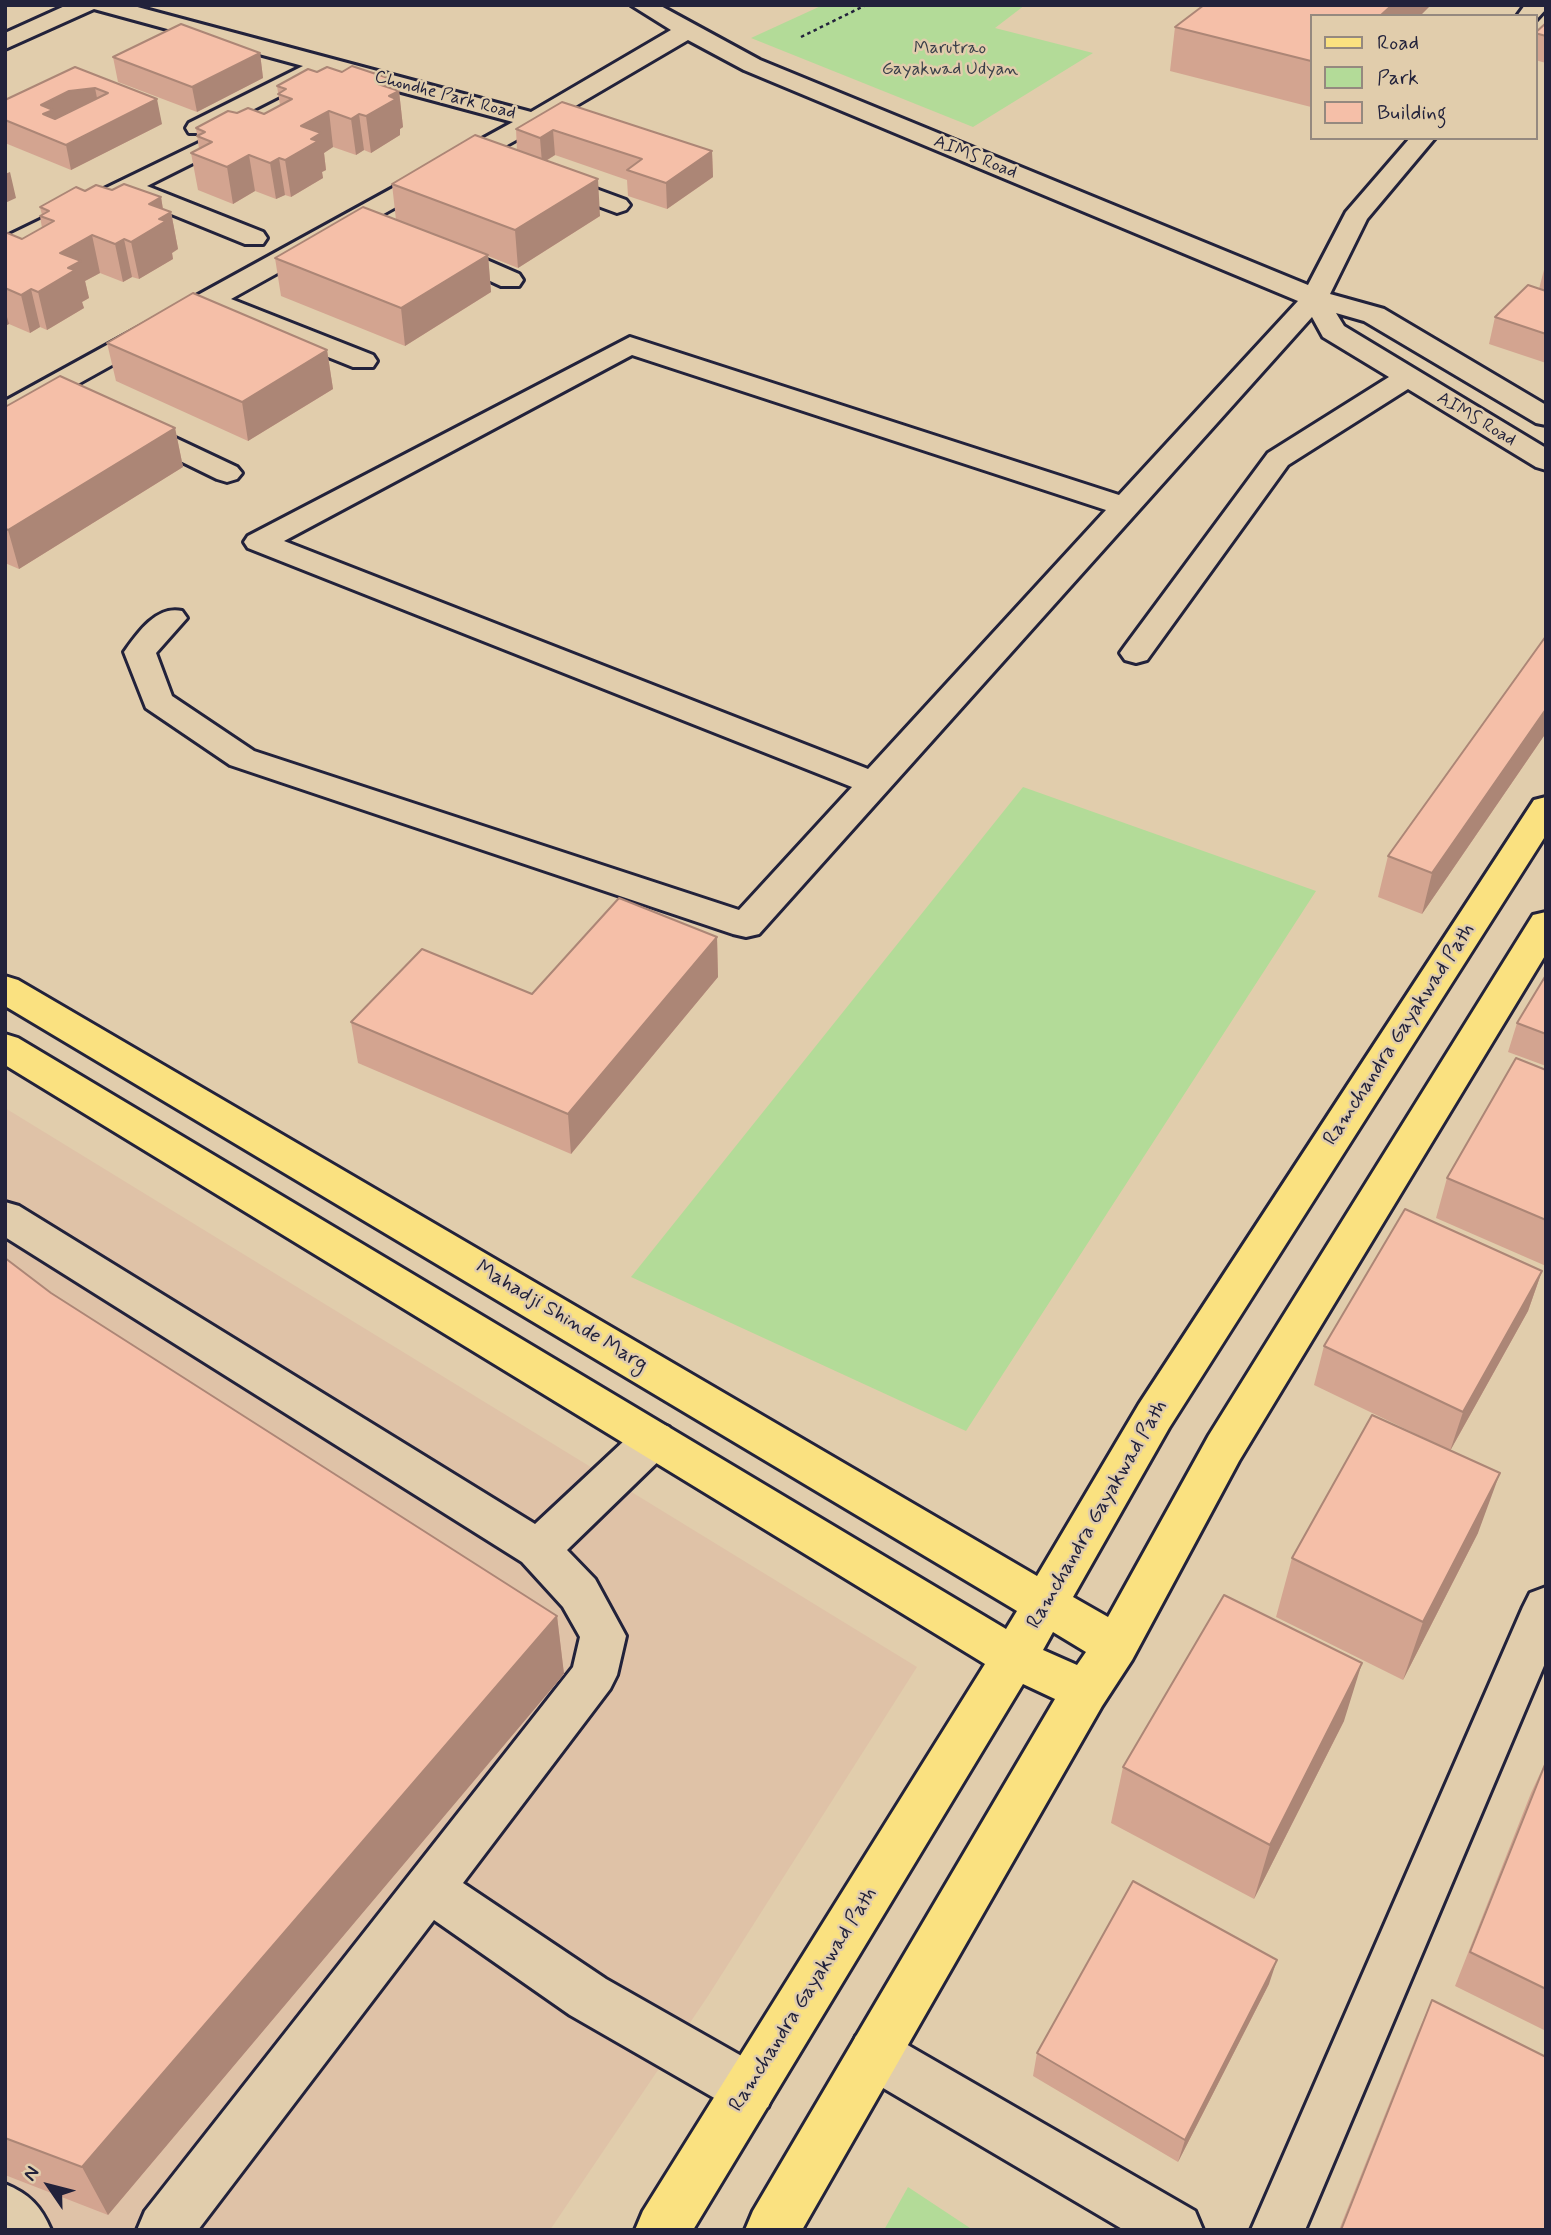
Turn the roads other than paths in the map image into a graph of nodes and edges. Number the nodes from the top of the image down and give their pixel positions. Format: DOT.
graph roads {
  1 [pos="86,5"];
  2 [pos="103,5"];
  3 [pos="642,5"];
  4 [pos="688,30"];
  5 [pos="5,42"];
  6 [pos="325,64"];
  7 [pos="355,72"];
  8 [pos="534,120"];
  9 [pos="1421,140"];
  10 [pos="476,152"];
  11 [pos="502,161"];
  12 [pos="527,171"];
  13 [pos="126,187"];
  14 [pos="617,205"];
  15 [pos="365,214"];
  16 [pos="5,225"];
  17 [pos="397,229"];
  18 [pos="254,238"];
  19 [pos="422,240"];
  20 [pos="5,247"];
  21 [pos="510,280"];
  22 [pos="1315,298"];
  23 [pos="210,300"];
  24 [pos="363,361"];
  25 [pos="1406,378"];
  26 [pos="53,387"];
  27 [pos="5,413"];
  28 [pos="1546,417"];
  29 [pos="1546,461"];
  30 [pos="226,473"];
  31 [pos="1125,507"];
  32 [pos="170,618"];
  33 [pos="1136,653"];
  34 [pos="874,783"];
  35 [pos="1546,808"];
  36 [pos="1546,924"];
  37 [pos="5,989"];
  38 [pos="5,1047"];
  39 [pos="5,1217"];
  40 [pos="654,1439"];
  41 [pos="538,1549"];
  42 [pos="1046,1605"];
  43 [pos="1546,1607"];
  44 [pos="1116,1646"];
  45 [pos="1014,1658"];
  46 [pos="1085,1692"];
  47 [pos="429,1888"];
  48 [pos="874,2054"];
  49 [pos="749,2089"];
  50 [pos="5,2211"];
  51 [pos="24,2230"];
  52 [pos="163,2230"];
  53 [pos="662,2230"];
  54 [pos="772,2230"];
  55 [pos="1175,2230"];
  56 [pos="1278,2230"];
  1 -- 5 [label="street"];
  2 -- 6 [label="street, Chondhe Park Road"];
  3 -- 4 [label="street, AIMS Road"];
  4 -- 8 [label="street, Chondhe Park Road"];
  4 -- 22 [label="street, AIMS Road"];
  6 -- 7 [label="street, Chondhe Park Road"];
  6 -- 16 [label="street"];
  7 -- 8 [label="street, Chondhe Park Road"];
  7 -- 13 [label="street"];
  8 -- 10 [label="street"];
  9 -- 22 [label="street"];
  10 -- 11 [label="street"];
  10 -- 15 [label="street"];
  12 -- 14 [label="street"];
  13 -- 18 [label="street"];
  13 -- 20 [label="street"];
  15 -- 17 [label="street"];
  15 -- 23 [label="street"];
  19 -- 21 [label="street"];
  22 -- 25 [label="street, AIMS Road"];
  22 -- 28 [label="street, AIMS Road"];
  22 -- 31 [label="street"];
  23 -- 24 [label="street"];
  23 -- 26 [label="street"];
  25 -- 29 [label="street, AIMS Road"];
  25 -- 33 [label="street"];
  26 -- 27 [label="street"];
  26 -- 30 [label="street"];
  31 -- 34 [label="street"];
  31 -- 34 [label="street"];
  32 -- 34 [label="street"];
  35 -- 42 [label="main road, Ramchandra Gayakwad Path"];
  36 -- 44 [label="main road"];
  37 -- 42 [label="main road, Mahadji Shinde Marg"];
  38 -- 40 [label="main road"];
  39 -- 41 [label="street"];
  40 -- 41 [label="street"];
  40 -- 45 [label="main road"];
  41 -- 47 [label="street"];
  42 -- 44 [label="main road, Mahadji Shinde Marg"];
  42 -- 45 [label="main road, Ramchandra Gayakwad Path"];
  43 -- 56 [label="street"];
  44 -- 46 [label="main road"];
  45 -- 46 [label="main road"];
  45 -- 49 [label="main road, Ramchandra Gayakwad Path"];
  46 -- 48 [label="main road"];
  47 -- 49 [label="street"];
  47 -- 52 [label="street"];
  48 -- 54 [label="main road"];
  48 -- 55 [label="street"];
  49 -- 53 [label="main road, Ramchandra Gayakwad Path"];
  50 -- 51 [label="street"];
}
